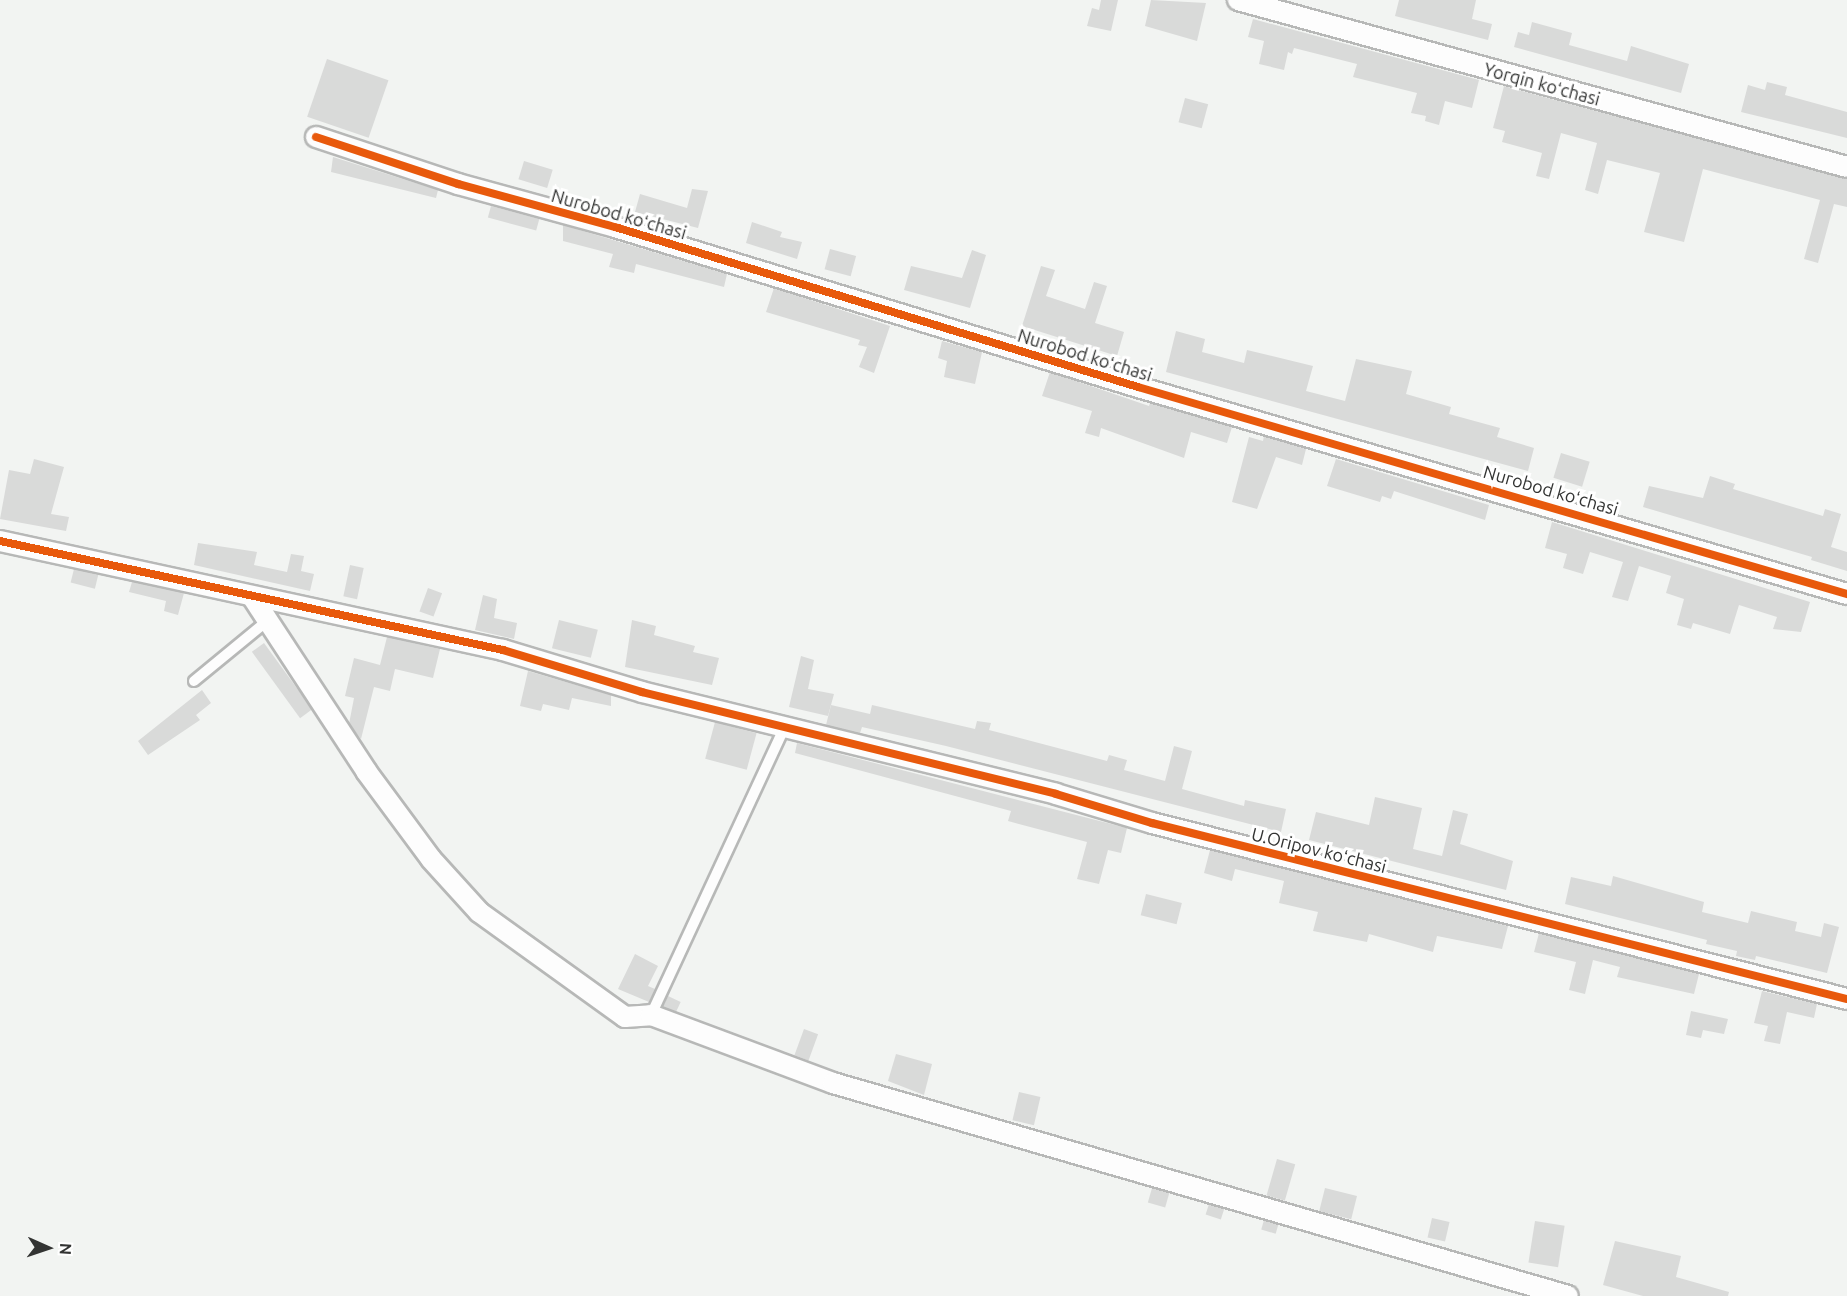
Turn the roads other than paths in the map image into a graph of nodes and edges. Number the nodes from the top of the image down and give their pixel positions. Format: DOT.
graph roads {
  1 [pos="1238,0"];
  2 [pos="316,137"];
  3 [pos="1847,167"];
  4 [pos="0,541"];
  5 [pos="1847,594"];
  6 [pos="253,598"];
  7 [pos="267,621"];
  8 [pos="194,681"];
  9 [pos="785,726"];
  10 [pos="1847,999"];
  11 [pos="651,1015"];
  12 [pos="1569,1296"];
  1 -- 3 [label="street, Yorqin koʻchasi"];
  2 -- 5 [label="street, Nurobod koʻchasi"];
  4 -- 6 [label="street, U.Oripov koʻchasi"];
  6 -- 7 [label="street"];
  6 -- 9 [label="street, U.Oripov koʻchasi"];
  7 -- 8 [label="lane"];
  7 -- 11 [label="street"];
  9 -- 10 [label="street, U.Oripov koʻchasi"];
  9 -- 11 [label="lane"];
  11 -- 12 [label="street"];
}
